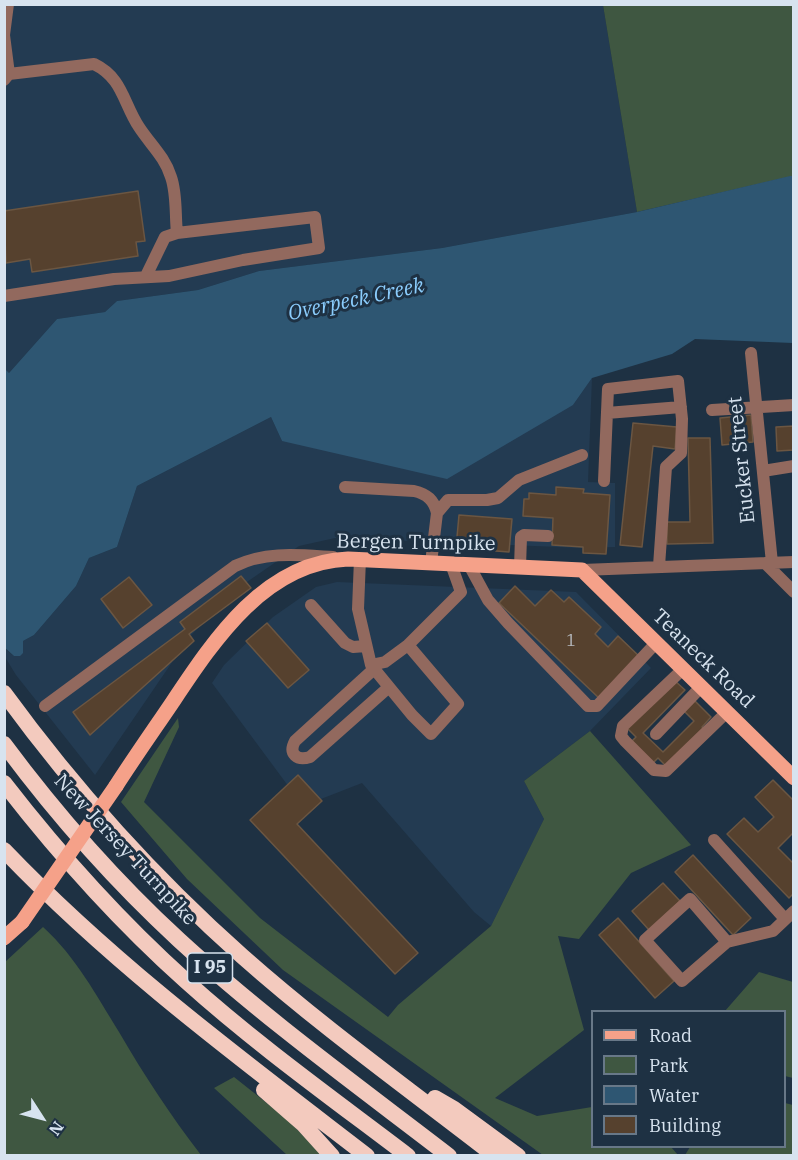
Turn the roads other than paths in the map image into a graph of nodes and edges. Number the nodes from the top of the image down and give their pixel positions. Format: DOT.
graph roads {
  1 [pos="8,4"];
  2 [pos="4,35"];
  3 [pos="7,77"];
  4 [pos="177,232"];
  5 [pos="146,276"];
  6 [pos="4,296"];
  7 [pos="751,353"];
  8 [pos="794,405"];
  9 [pos="681,407"];
  10 [pos="756,407"];
  11 [pos="712,410"];
  12 [pos="607,413"];
  13 [pos="582,455"];
  14 [pos="794,466"];
  15 [pos="763,471"];
  16 [pos="604,481"];
  17 [pos="345,488"];
  18 [pos="437,513"];
  19 [pos="548,536"];
  20 [pos="356,559"];
  21 [pos="794,562"];
  22 [pos="431,563"];
  23 [pos="768,563"];
  24 [pos="451,564"];
  25 [pos="469,565"];
  26 [pos="659,566"];
  27 [pos="519,567"];
  28 [pos="582,570"];
  29 [pos="794,592"];
  30 [pos="311,605"];
  31 [pos="656,643"];
  32 [pos="408,645"];
  33 [pos="366,646"];
  34 [pos="372,667"];
  35 [pos="683,669"];
  36 [pos="389,687"];
  37 [pos="701,687"];
  38 [pos="4,693"];
  39 [pos="45,706"];
  40 [pos="727,712"];
  41 [pos="656,734"];
  42 [pos="4,744"];
  43 [pos="794,778"];
  44 [pos="4,783"];
  45 [pos="714,840"];
  46 [pos="4,850"];
  47 [pos="789,915"];
  48 [pos="4,938"];
  49 [pos="727,942"];
  50 [pos="216,1039"];
  51 [pos="382,1068"];
  52 [pos="332,1155"];
  53 [pos="367,1155"];
  54 [pos="408,1155"];
  55 [pos="450,1155"];
  56 [pos="495,1155"];
  57 [pos="518,1155"];
  1 -- 2 [label="street"];
  2 -- 3 [label="street"];
  3 -- 4 [label="street"];
  4 -- 5 [label="street"];
  4 -- 5 [label="street"];
  5 -- 6 [label="street"];
  7 -- 10 [label="street, Eucker Street"];
  8 -- 10 [label="street"];
  9 -- 12 [label="street"];
  9 -- 12 [label="street"];
  9 -- 26 [label="street"];
  10 -- 11 [label="street"];
  10 -- 15 [label="street, Eucker Street"];
  12 -- 16 [label="street"];
  13 -- 18 [label="street"];
  14 -- 15 [label="street"];
  15 -- 23 [label="street, Eucker Street"];
  17 -- 18 [label="street"];
  18 -- 22 [label="street"];
  19 -- 27 [label="street"];
  20 -- 22 [label="main road, Bergen Turnpike"];
  20 -- 33 [label="street"];
  20 -- 39 [label="street"];
  20 -- 48 [label="main road, Bergen Turnpike, bridge"];
  21 -- 23 [label="street, Bergen Turnpike"];
  22 -- 24 [label="main road, Bergen Turnpike"];
  23 -- 26 [label="street, Bergen Turnpike"];
  23 -- 29 [label="street"];
  24 -- 25 [label="main road, Bergen Turnpike"];
  24 -- 32 [label="street"];
  25 -- 27 [label="main road, Bergen Turnpike"];
  25 -- 31 [label="street"];
  26 -- 28 [label="street, Bergen Turnpike"];
  27 -- 28 [label="main road, Bergen Turnpike"];
  28 -- 31 [label="main road, Teaneck Road"];
  30 -- 33 [label="street"];
  31 -- 35 [label="main road, Teaneck Road"];
  32 -- 34 [label="street"];
  32 -- 36 [label="street"];
  33 -- 34 [label="street"];
  34 -- 36 [label="street"];
  34 -- 36 [label="street"];
  35 -- 37 [label="main road, Teaneck Road"];
  35 -- 40 [label="street"];
  37 -- 40 [label="main road, Teaneck Road"];
  37 -- 41 [label="street"];
  38 -- 51 [label="highway"];
  40 -- 43 [label="main road, Teaneck Road"];
  42 -- 55 [label="highway, New Jersey Turnpike / I 95"];
  44 -- 54 [label="highway"];
  45 -- 47 [label="street"];
  46 -- 50 [label="highway, I 95"];
  47 -- 49 [label="street"];
  49 -- 49 [label="street"];
  50 -- 52 [label="highway"];
  50 -- 53 [label="highway, I 95"];
  51 -- 56 [label="highway"];
  51 -- 57 [label="highway"];
}
